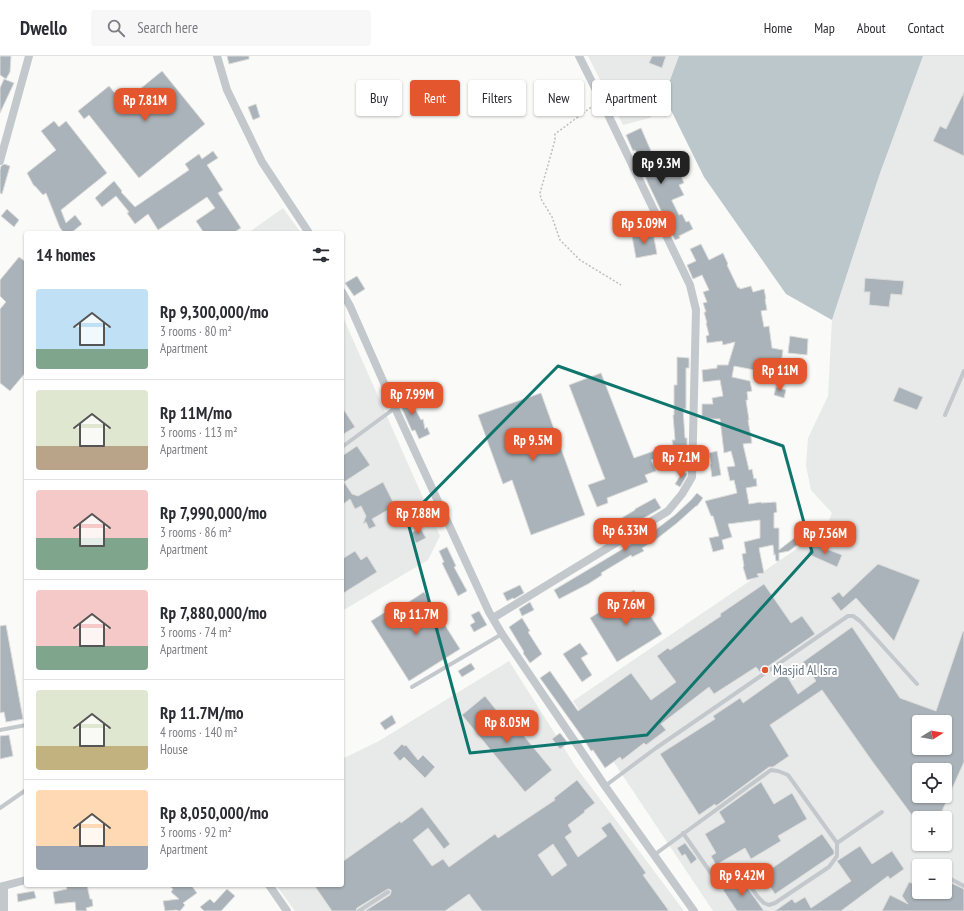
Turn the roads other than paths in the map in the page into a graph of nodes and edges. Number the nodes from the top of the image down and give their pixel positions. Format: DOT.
graph roads {
  1 [pos="29,56"];
  2 [pos="217,56"];
  3 [pos="579,56"];
  4 [pos="0,161"];
  5 [pos="308,231"];
  6 [pos="344,296"];
  7 [pos="964,371"];
  8 [pos="395,408"];
  9 [pos="945,415"];
  10 [pos="344,446"];
  11 [pos="493,618"];
  12 [pos="502,634"];
  13 [pos="917,684"];
  14 [pos="412,687"];
  15 [pos="24,725"];
  16 [pos="0,730"];
  17 [pos="605,786"];
  18 [pos="24,791"];
  19 [pos="0,808"];
  20 [pos="882,812"];
  21 [pos="683,833"];
  22 [pos="837,843"];
  23 [pos="654,855"];
  24 [pos="24,880"];
  25 [pos="952,880"];
  26 [pos="2,886"];
  27 [pos="964,886"];
  28 [pos="270,887"];
  29 [pos="388,892"];
  30 [pos="4,911"];
  31 [pos="287,911"];
  32 [pos="359,911"];
  33 [pos="694,911"];
  1 -- 4 [label="street"];
  2 -- 5 [label="street"];
  3 -- 11 [label="street"];
  6 -- 8 [label="street"];
  7 -- 9 [label="lane"];
  8 -- 10 [label="lane"];
  8 -- 11 [label="street"];
  11 -- 12 [label="street"];
  12 -- 14 [label="lane"];
  12 -- 17 [label="street"];
  13 -- 17 [label="lane"];
  15 -- 16 [label="lane"];
  17 -- 23 [label="street"];
  18 -- 19 [label="lane"];
  20 -- 22 [label="lane"];
  21 -- 22 [label="lane"];
  21 -- 22 [label="lane"];
  21 -- 23 [label="lane"];
  23 -- 33 [label="street"];
  24 -- 26 [label="street"];
  25 -- 27 [label="lane"];
  26 -- 30 [label="street"];
  28 -- 31 [label="street"];
  29 -- 32 [label="lane"];
}
